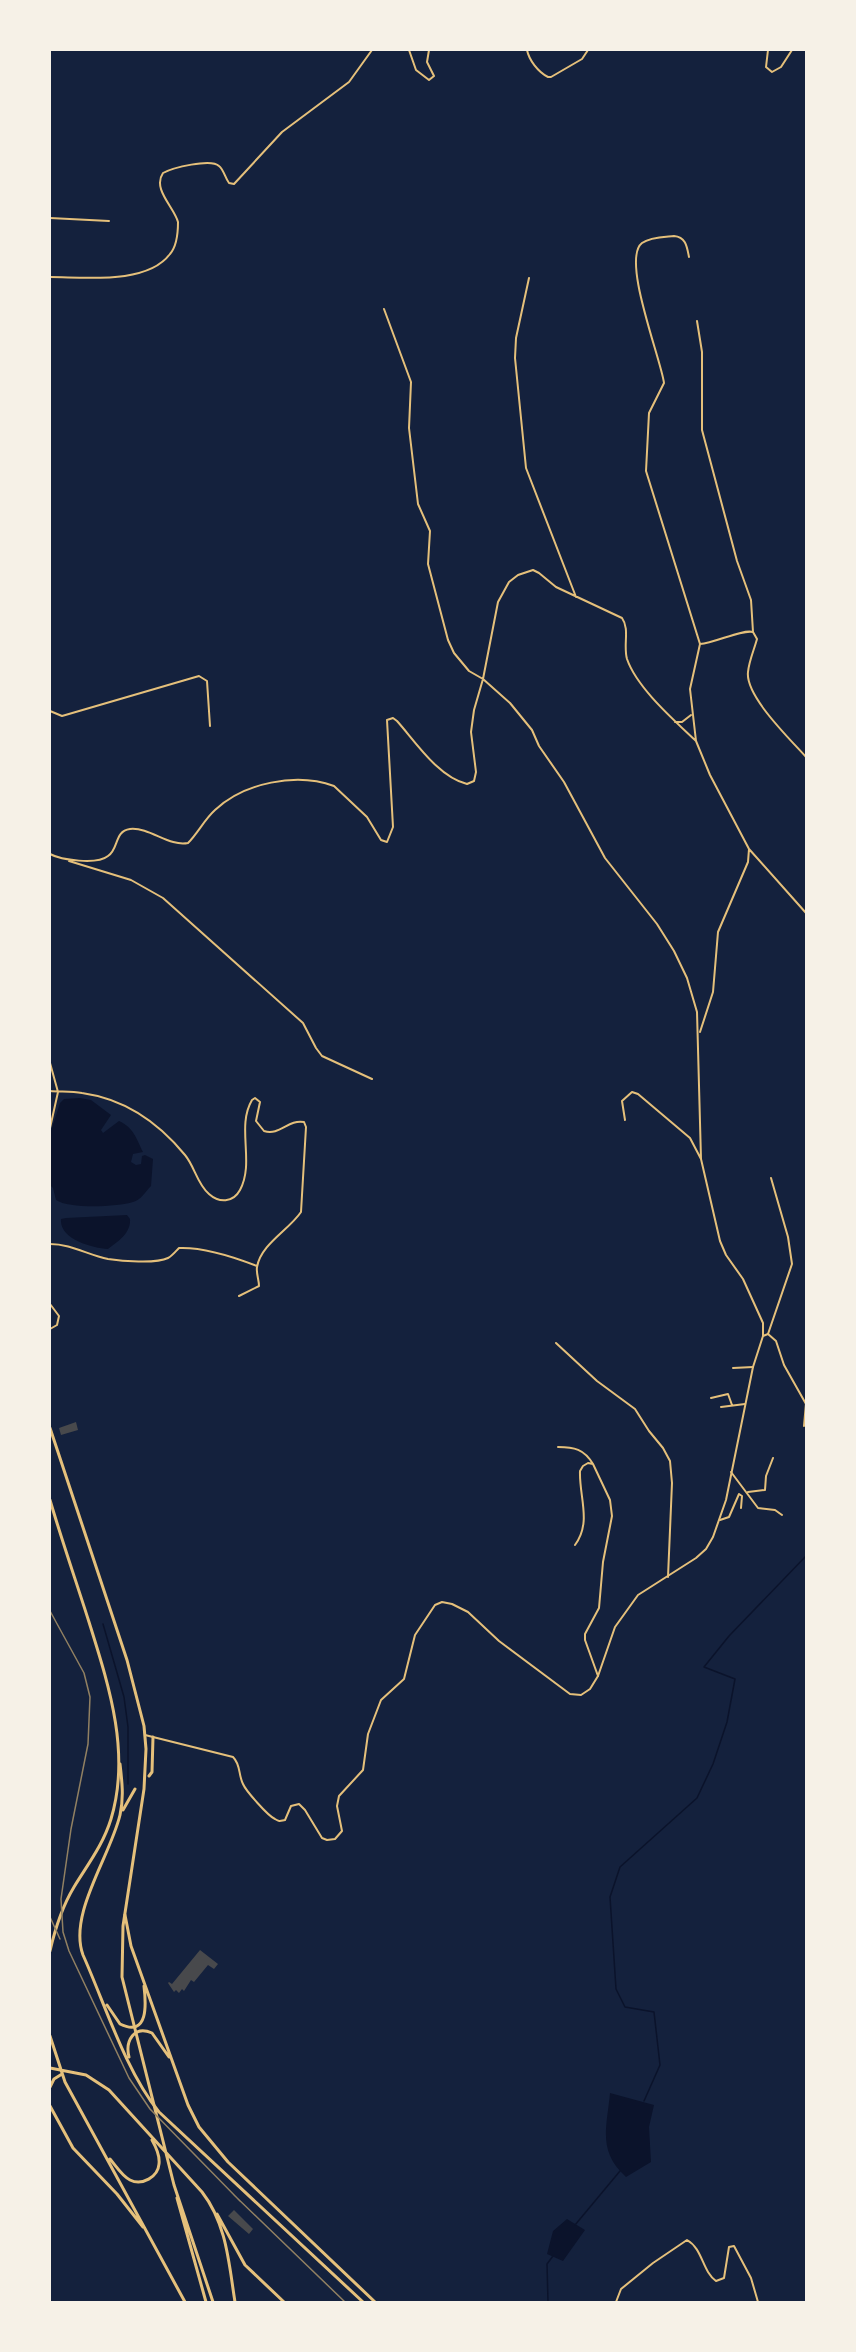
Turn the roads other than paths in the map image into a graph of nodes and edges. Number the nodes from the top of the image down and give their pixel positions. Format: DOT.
graph roads {
  1 [pos="372,50"];
  2 [pos="409,50"];
  3 [pos="429,50"];
  4 [pos="527,50"];
  5 [pos="588,50"];
  6 [pos="768,50"];
  7 [pos="792,50"];
  8 [pos="50,218"];
  9 [pos="109,221"];
  10 [pos="689,257"];
  11 [pos="50,277"];
  12 [pos="530,279"];
  13 [pos="384,309"];
  14 [pos="698,321"];
  15 [pos="576,597"];
  16 [pos="753,632"];
  17 [pos="700,644"];
  18 [pos="483,680"];
  19 [pos="50,711"];
  20 [pos="692,714"];
  21 [pos="675,722"];
  22 [pos="210,726"];
  23 [pos="696,741"];
  24 [pos="807,757"];
  25 [pos="749,849"];
  26 [pos="50,854"];
  27 [pos="66,860"];
  28 [pos="807,913"];
  29 [pos="699,1035"];
  30 [pos="50,1063"];
  31 [pos="372,1079"];
  32 [pos="50,1091"];
  33 [pos="58,1092"];
  34 [pos="625,1120"];
  35 [pos="50,1128"];
  36 [pos="701,1159"];
  37 [pos="771,1178"];
  38 [pos="50,1244"];
  39 [pos="257,1267"];
  40 [pos="239,1296"];
  41 [pos="50,1304"];
  42 [pos="50,1329"];
  43 [pos="768,1334"];
  44 [pos="763,1336"];
  45 [pos="556,1342"];
  46 [pos="753,1367"];
  47 [pos="733,1368"];
  48 [pos="711,1398"];
  49 [pos="746,1404"];
  50 [pos="806,1404"];
  51 [pos="732,1405"];
  52 [pos="721,1407"];
  53 [pos="804,1426"];
  54 [pos="50,1428"];
  55 [pos="558,1447"];
  56 [pos="773,1458"];
  57 [pos="593,1464"];
  58 [pos="731,1472"];
  59 [pos="748,1492"];
  60 [pos="50,1500"];
  61 [pos="741,1508"];
  62 [pos="782,1515"];
  63 [pos="720,1520"];
  64 [pos="575,1545"];
  65 [pos="668,1577"];
  66 [pos="597,1676"];
  67 [pos="145,1735"];
  68 [pos="153,1737"];
  69 [pos="118,1748"];
  70 [pos="149,1776"];
  71 [pos="135,1789"];
  72 [pos="118,1823"];
  73 [pos="125,1913"];
  74 [pos="50,1951"];
  75 [pos="94,1979"];
  76 [pos="142,1979"];
  77 [pos="50,2036"];
  78 [pos="172,2061"];
  79 [pos="50,2068"];
  80 [pos="132,2068"];
  81 [pos="69,2072"];
  82 [pos="50,2086"];
  83 [pos="50,2106"];
  84 [pos="151,2138"];
  85 [pos="105,2153"];
  86 [pos="174,2184"];
  87 [pos="210,2204"];
  88 [pos="158,2252"];
  89 [pos="185,2302"];
  90 [pos="206,2302"];
  91 [pos="213,2302"];
  92 [pos="235,2302"];
  93 [pos="284,2302"];
  94 [pos="363,2302"];
  95 [pos="375,2302"];
  96 [pos="616,2302"];
  97 [pos="758,2302"];
  1 -- 11 [label="street"];
  2 -- 3 [label="street"];
  4 -- 5 [label="street"];
  6 -- 7 [label="street"];
  8 -- 9 [label="street"];
  10 -- 17 [label="street"];
  12 -- 15 [label="street"];
  13 -- 18 [label="street"];
  14 -- 16 [label="street"];
  15 -- 18 [label="street"];
  15 -- 21 [label="street"];
  16 -- 17 [label="street"];
  16 -- 24 [label="street"];
  17 -- 20 [label="street"];
  18 -- 27 [label="street"];
  18 -- 29 [label="street"];
  19 -- 22 [label="street"];
  20 -- 21 [label="street"];
  20 -- 23 [label="street"];
  21 -- 23 [label="street"];
  23 -- 25 [label="street"];
  25 -- 28 [label="street"];
  25 -- 29 [label="street"];
  26 -- 27 [label="street"];
  27 -- 31 [label="street"];
  29 -- 36 [label="street"];
  30 -- 33 [label="street"];
  32 -- 33 [label="street"];
  33 -- 35 [label="street"];
  33 -- 39 [label="street"];
  34 -- 36 [label="street"];
  36 -- 44 [label="street"];
  37 -- 43 [label="street"];
  38 -- 39 [label="street"];
  39 -- 40 [label="street"];
  41 -- 42 [label="street"];
  43 -- 44 [label="street"];
  43 -- 50 [label="street"];
  44 -- 46 [label="street"];
  45 -- 65 [label="street"];
  46 -- 47 [label="street"];
  46 -- 49 [label="street"];
  48 -- 51 [label="street"];
  49 -- 51 [label="street"];
  49 -- 58 [label="street"];
  50 -- 53 [label="street"];
  51 -- 52 [label="street"];
  54 -- 67 [label="main road"];
  55 -- 57 [label="street"];
  56 -- 59 [label="street"];
  57 -- 64 [label="street"];
  57 -- 66 [label="street"];
  58 -- 59 [label="street"];
  58 -- 63 [label="street"];
  59 -- 62 [label="street"];
  60 -- 69 [label="main road"];
  61 -- 63 [label="street"];
  63 -- 65 [label="street"];
  65 -- 66 [label="street"];
  66 -- 68 [label="street"];
  67 -- 68 [label="street"];
  67 -- 73 [label="main road"];
  68 -- 70 [label="main road"];
  69 -- 72 [label="main road"];
  69 -- 74 [label="main road"];
  71 -- 72 [label="main road"];
  72 -- 75 [label="main road"];
  73 -- 76 [label="main road"];
  73 -- 86 [label="main road"];
  75 -- 76 [label="main road"];
  75 -- 80 [label="main road"];
  76 -- 78 [label="main road"];
  77 -- 85 [label="main road"];
  78 -- 80 [label="main road"];
  78 -- 95 [label="main road"];
  79 -- 81 [label="main road"];
  80 -- 94 [label="main road"];
  81 -- 82 [label="main road"];
  81 -- 84 [label="main road"];
  83 -- 88 [label="main road"];
  84 -- 85 [label="main road"];
  84 -- 87 [label="main road"];
  85 -- 88 [label="main road"];
  86 -- 90 [label="main road"];
  86 -- 91 [label="main road"];
  87 -- 92 [label="main road"];
  87 -- 93 [label="main road"];
  88 -- 89 [label="main road"];
  96 -- 97 [label="street"];
}
